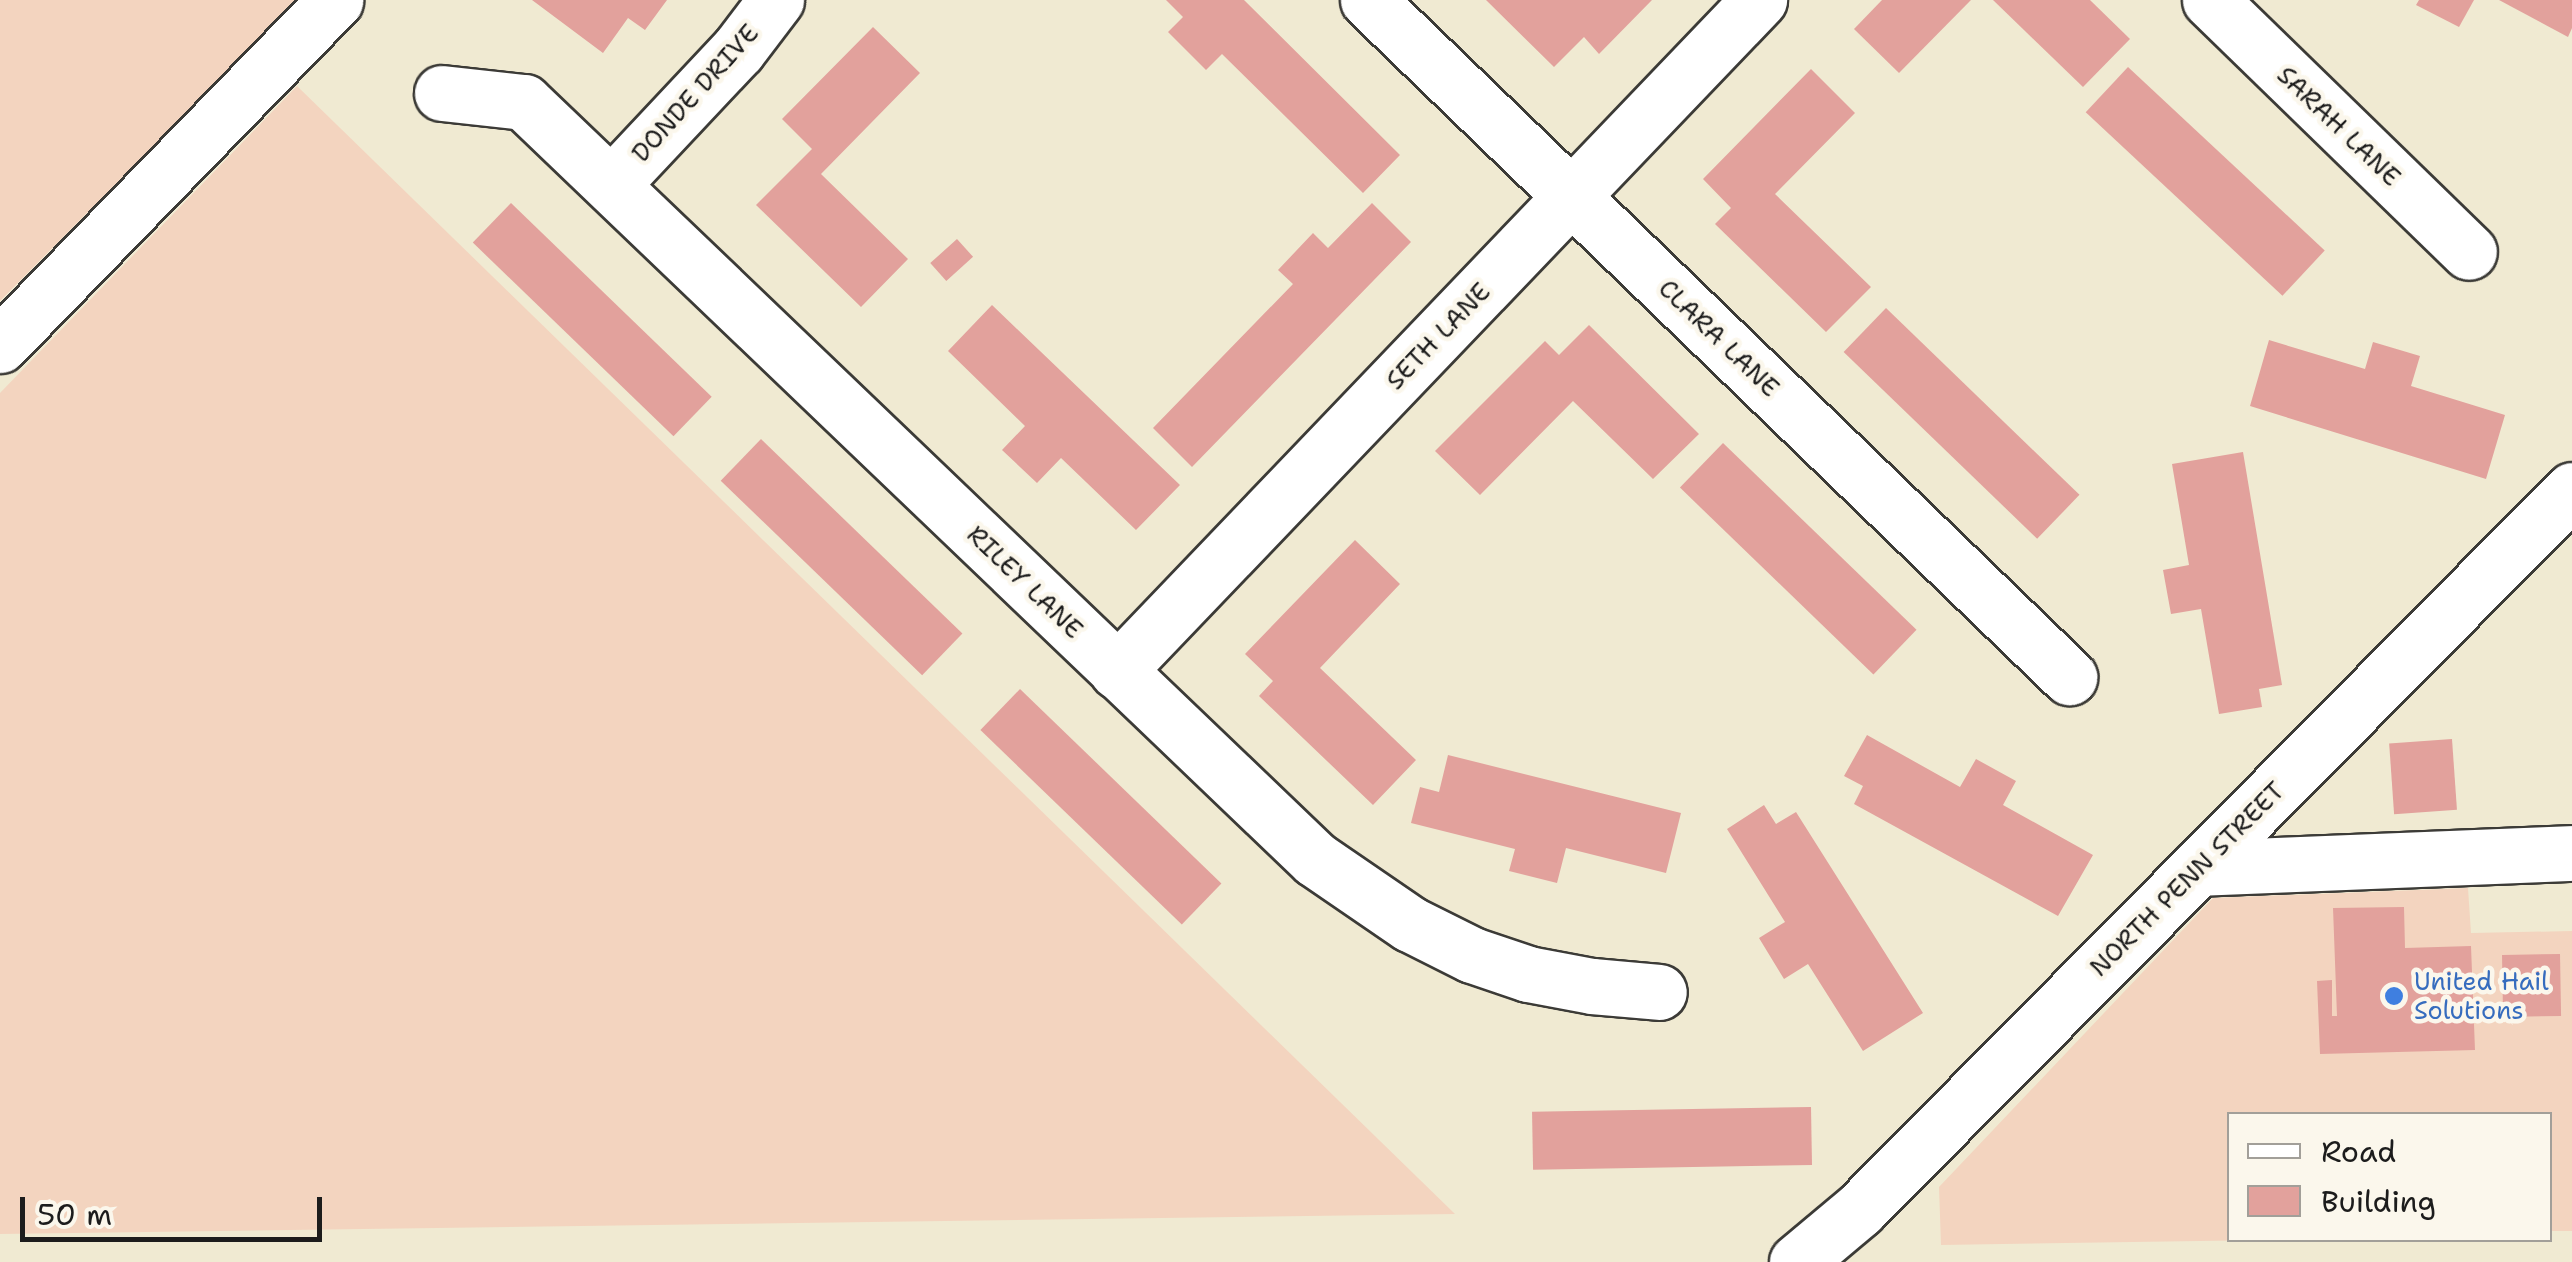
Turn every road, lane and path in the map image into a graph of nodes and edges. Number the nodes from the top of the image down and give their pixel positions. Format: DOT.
graph roads {
  1 [pos="335,0"];
  2 [pos="776,0"];
  3 [pos="1368,0"];
  4 [pos="1759,0"];
  5 [pos="2210,0"];
  6 [pos="442,93"];
  7 [pos="612,184"];
  8 [pos="1572,196"];
  9 [pos="2469,252"];
  10 [pos="0,345"];
  11 [pos="2572,490"];
  12 [pos="1118,671"];
  13 [pos="2069,677"];
  14 [pos="2572,853"];
  15 [pos="2198,868"];
  16 [pos="1659,992"];
  17 [pos="1798,1262"];
  1 -- 10 [label="street"];
  2 -- 7 [label="street, DONDE DRIVE"];
  3 -- 8 [label="street, CLARA LANE"];
  4 -- 8 [label="street, SETH LANE"];
  5 -- 9 [label="street, SARAH LANE"];
  6 -- 7 [label="street, RILEY LANE"];
  7 -- 12 [label="street, RILEY LANE"];
  8 -- 12 [label="street, SETH LANE"];
  8 -- 13 [label="street, CLARA LANE"];
  11 -- 15 [label="street, NORTH PENN STREET"];
  12 -- 16 [label="street, RILEY LANE"];
  14 -- 15 [label="street"];
  15 -- 17 [label="street, NORTH PENN STREET"];
}
